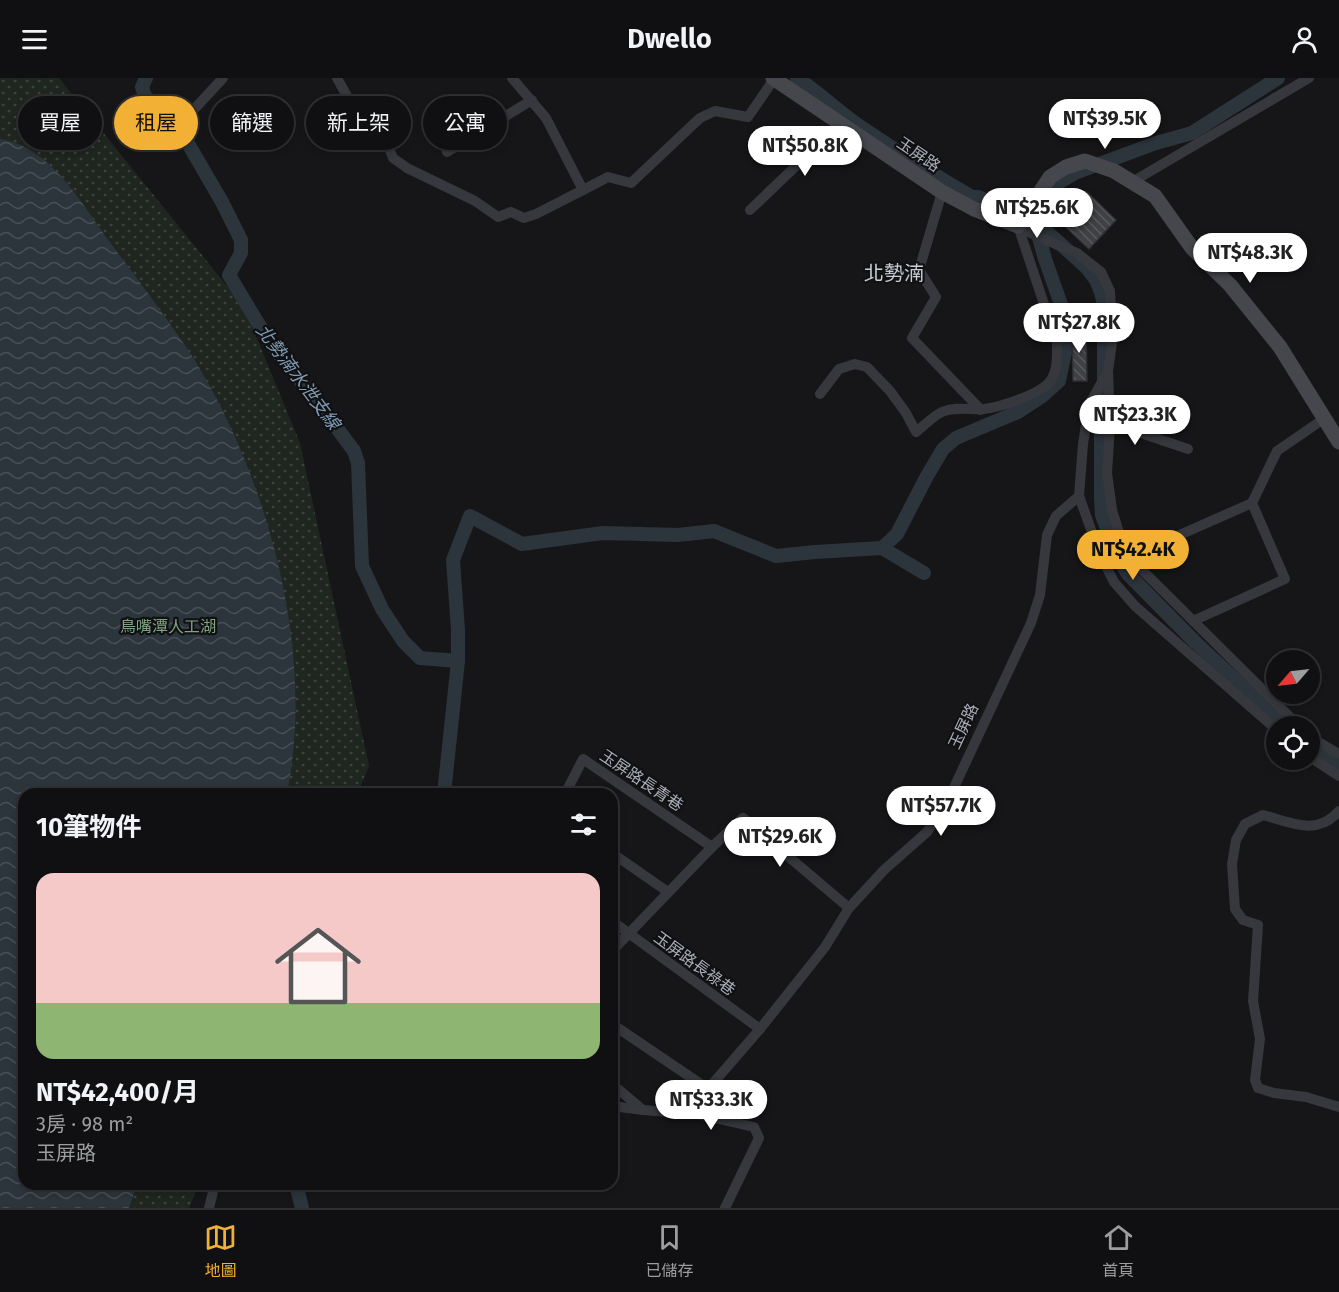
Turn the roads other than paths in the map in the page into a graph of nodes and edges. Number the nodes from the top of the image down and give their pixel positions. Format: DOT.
graph roads {
  1 [pos="223,78"];
  2 [pos="337,78"];
  3 [pos="512,78"];
  4 [pos="774,78"];
  5 [pos="1309,78"];
  6 [pos="531,100"];
  7 [pos="198,105"];
  8 [pos="841,123"];
  9 [pos="447,152"];
  10 [pos="1132,182"];
  11 [pos="583,190"];
  12 [pos="942,192"];
  13 [pos="750,210"];
  14 [pos="1020,227"];
  15 [pos="1108,371"];
  16 [pos="820,394"];
  17 [pos="981,410"];
  18 [pos="1324,418"];
  19 [pos="1086,422"];
  20 [pos="1110,426"];
  21 [pos="1339,442"];
  22 [pos="1188,449"];
  23 [pos="1079,496"];
  24 [pos="1252,503"];
  25 [pos="1132,556"];
  26 [pos="1193,621"];
  27 [pos="1289,716"];
  28 [pos="1266,720"];
  29 [pos="1320,743"];
  30 [pos="1339,754"];
  31 [pos="1320,764"];
  32 [pos="1339,776"];
  33 [pos="568,788"];
  34 [pos="1339,811"];
  35 [pos="712,847"];
  36 [pos="618,857"];
  37 [pos="668,892"];
  38 [pos="849,908"];
  39 [pos="618,926"];
  40 [pos="628,933"];
  41 [pos="618,944"];
  42 [pos="618,1028"];
  43 [pos="760,1029"];
  44 [pos="618,1089"];
  45 [pos="708,1089"];
  46 [pos="618,1107"];
  47 [pos="1339,1107"];
  48 [pos="643,1110"];
  49 [pos="697,1114"];
  50 [pos="214,1190"];
  51 [pos="209,1208"];
  52 [pos="725,1208"];
  1 -- 7 [label="street"];
  2 -- 11 [label="street"];
  3 -- 6 [label="street"];
  4 -- 8 [label="street, 玉屏路"];
  4 -- 11 [label="street"];
  5 -- 10 [label="street"];
  6 -- 9 [label="street"];
  6 -- 11 [label="street"];
  8 -- 12 [label="street, 玉屏路"];
  8 -- 13 [label="street"];
  10 -- 14 [label="street"];
  10 -- 18 [label="street"];
  12 -- 14 [label="street, 玉屏路"];
  12 -- 17 [label="street"];
  14 -- 15 [label="street, 玉屏路"];
  14 -- 17 [label="street"];
  15 -- 19 [label="street, 玉屏路"];
  15 -- 20 [label="street"];
  16 -- 17 [label="street"];
  18 -- 21 [label="street"];
  18 -- 24 [label="street"];
  19 -- 20 [label="street"];
  19 -- 23 [label="street, 玉屏路"];
  20 -- 22 [label="street"];
  20 -- 25 [label="street"];
  23 -- 28 [label="street, 玉屏路"];
  23 -- 38 [label="street, 玉屏路"];
  24 -- 25 [label="street"];
  24 -- 26 [label="street"];
  25 -- 26 [label="street"];
  26 -- 27 [label="street"];
  29 -- 30 [label="street"];
  31 -- 32 [label="street"];
  33 -- 35 [label="street, 玉屏路長青巷"];
  34 -- 47 [label="street"];
  35 -- 37 [label="street"];
  35 -- 38 [label="street"];
  36 -- 37 [label="street"];
  37 -- 40 [label="street"];
  38 -- 43 [label="street, 玉屏路"];
  39 -- 40 [label="street, 玉屏路長祿巷"];
  40 -- 41 [label="street"];
  40 -- 43 [label="street, 玉屏路長祿巷"];
  42 -- 45 [label="street"];
  43 -- 45 [label="street, 玉屏路"];
  44 -- 48 [label="street"];
  45 -- 49 [label="street, 玉屏路"];
  46 -- 48 [label="street"];
  48 -- 49 [label="street"];
  49 -- 52 [label="street"];
  50 -- 51 [label="street"];
}
